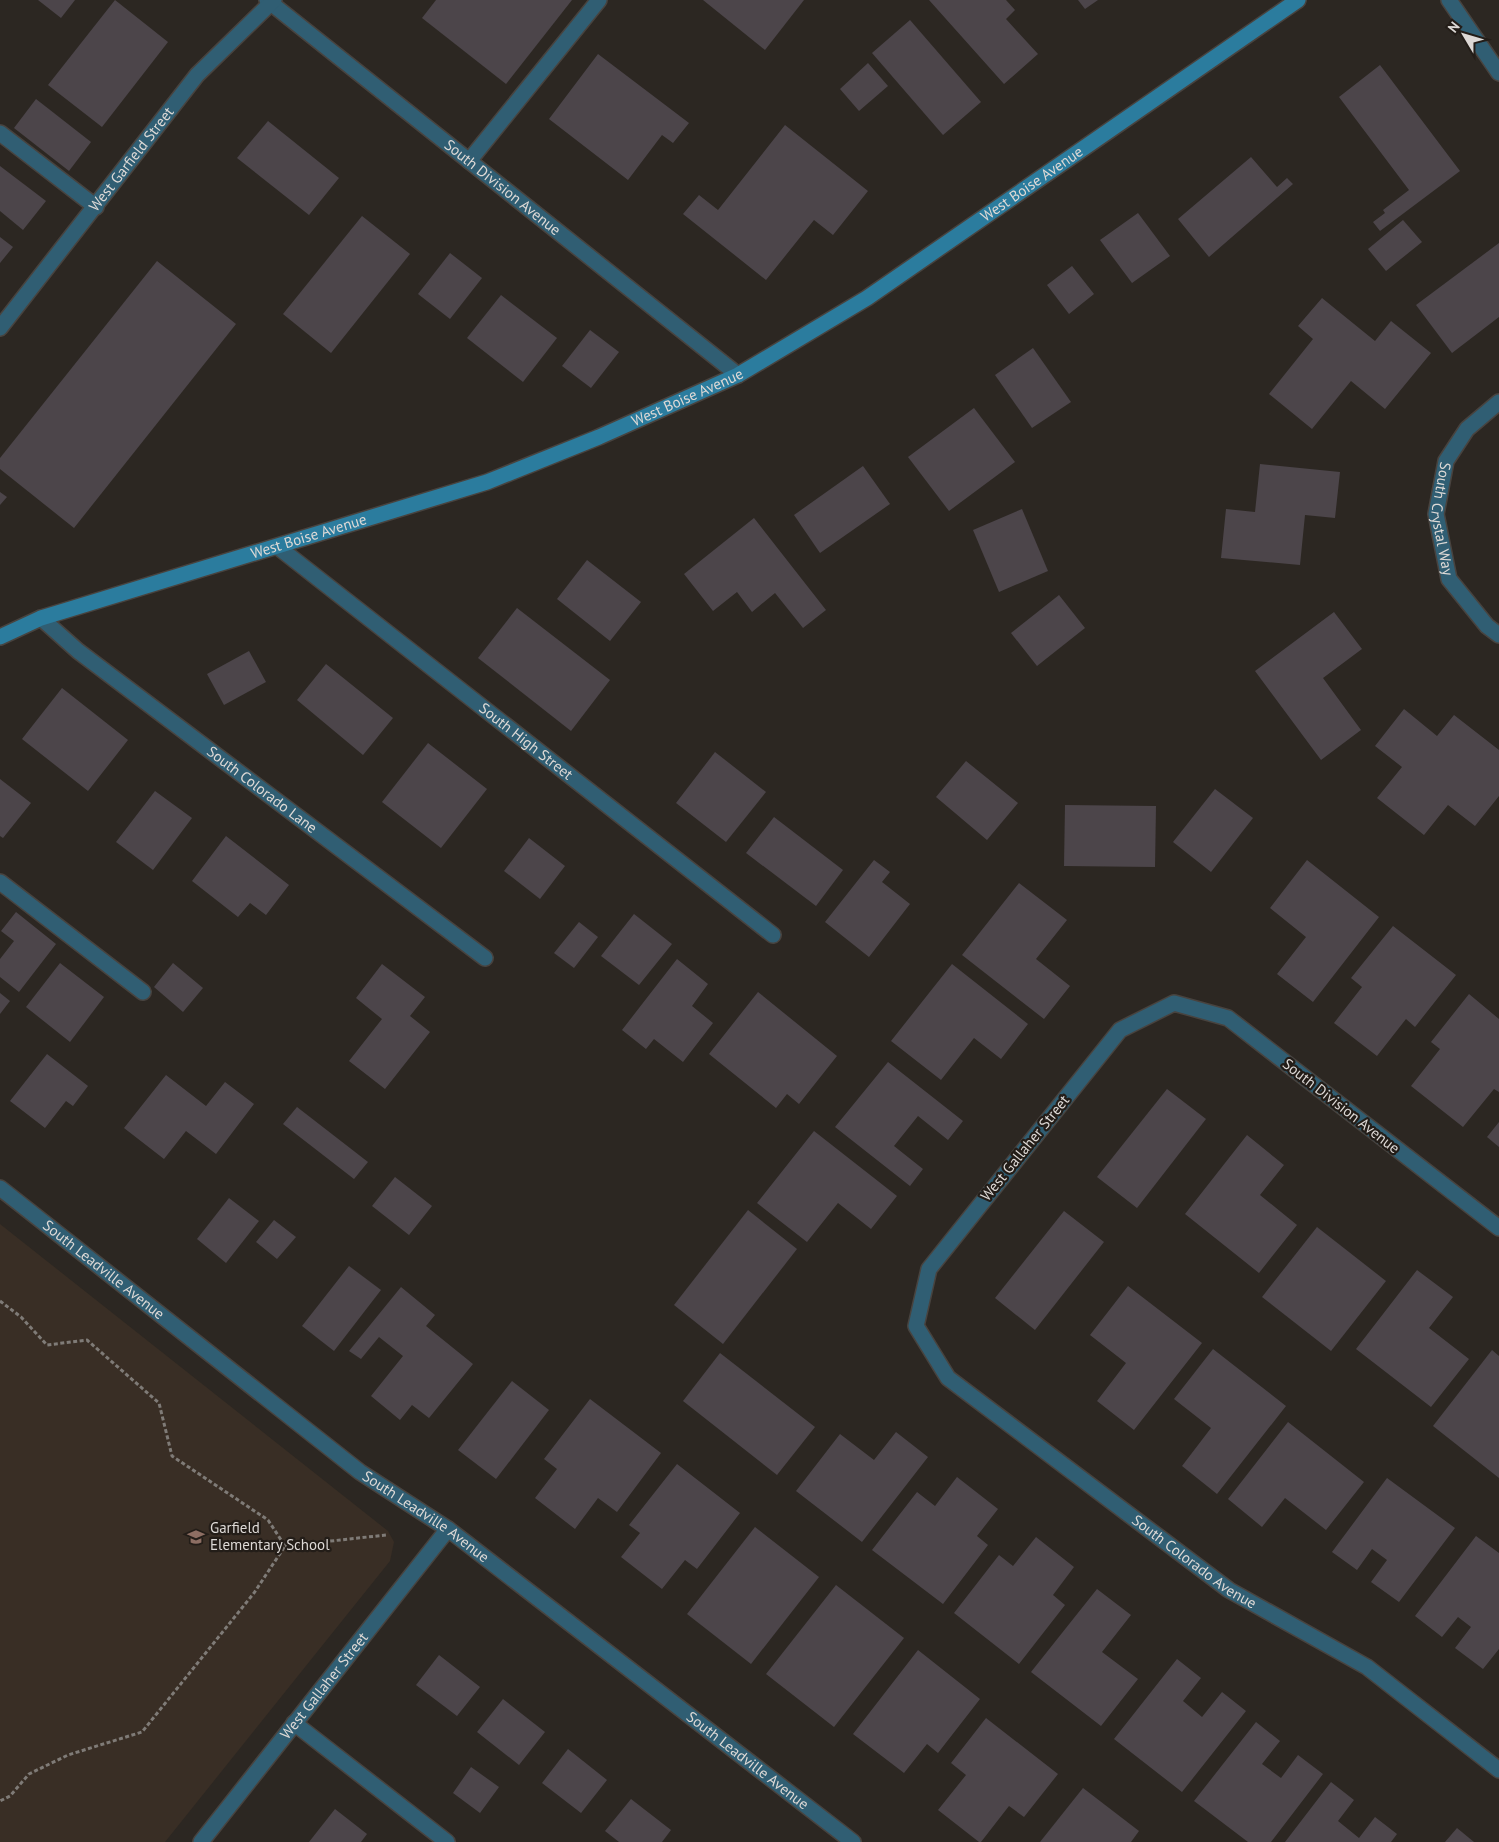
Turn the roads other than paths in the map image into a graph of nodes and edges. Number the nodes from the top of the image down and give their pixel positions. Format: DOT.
graph roads {
  1 [pos="599,0"];
  2 [pos="1298,0"];
  3 [pos="1449,0"];
  4 [pos="271,1"];
  5 [pos="1499,73"];
  6 [pos="0,133"];
  7 [pos="469,161"];
  8 [pos="96,207"];
  9 [pos="0,328"];
  10 [pos="738,374"];
  11 [pos="1499,402"];
  12 [pos="278,547"];
  13 [pos="41,618"];
  14 [pos="1499,635"];
  15 [pos="0,636"];
  16 [pos="0,882"];
  17 [pos="772,935"];
  18 [pos="484,958"];
  19 [pos="143,992"];
  20 [pos="1174,1003"];
  21 [pos="0,1188"];
  22 [pos="1499,1228"];
  23 [pos="916,1326"];
  24 [pos="448,1529"];
  25 [pos="294,1723"];
  26 [pos="1499,1770"];
  27 [pos="201,1842"];
  28 [pos="446,1842"];
  29 [pos="853,1842"];
  1 -- 7 [label="street"];
  2 -- 10 [label="street, West Boise Avenue"];
  3 -- 5 [label="street"];
  4 -- 7 [label="street, South Division Avenue"];
  4 -- 8 [label="street, West Garfield Street"];
  6 -- 8 [label="street"];
  7 -- 10 [label="street, South Division Avenue"];
  8 -- 9 [label="street, West Garfield Street"];
  10 -- 12 [label="street, West Boise Avenue"];
  11 -- 14 [label="street, South Crystal Way"];
  12 -- 13 [label="street, West Boise Avenue"];
  12 -- 17 [label="street, South High Street"];
  13 -- 15 [label="street, West Boise Avenue"];
  13 -- 18 [label="street, South Colorado Lane"];
  16 -- 19 [label="street"];
  20 -- 22 [label="street, South Division Avenue"];
  20 -- 23 [label="street, West Gallaher Street"];
  21 -- 24 [label="street, South Leadville Avenue"];
  23 -- 26 [label="street, South Colorado Avenue"];
  24 -- 25 [label="street, West Gallaher Street"];
  24 -- 29 [label="street, South Leadville Avenue"];
  25 -- 27 [label="street, West Gallaher Street"];
  25 -- 28 [label="street"];
}
